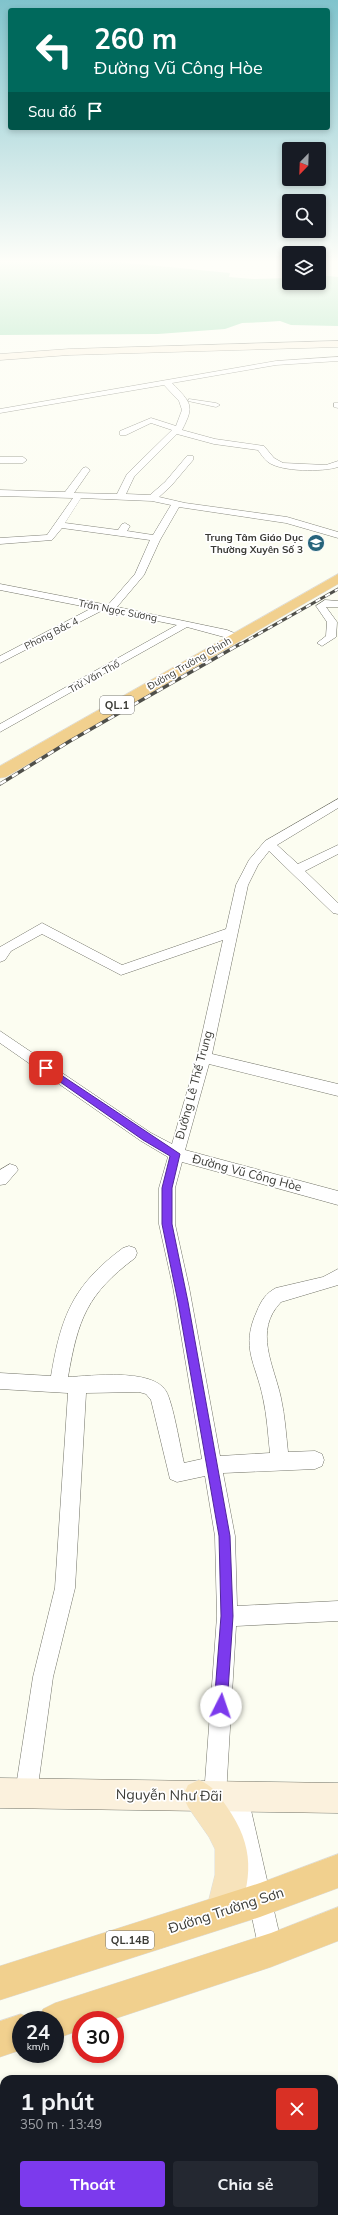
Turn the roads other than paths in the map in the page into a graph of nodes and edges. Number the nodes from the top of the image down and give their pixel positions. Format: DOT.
graph roads {
  1 [pos="284,362"];
  2 [pos="322,362"];
  3 [pos="324,370"];
  4 [pos="165,381"];
  5 [pos="201,395"];
  6 [pos="188,401"];
  7 [pos="216,405"];
  8 [pos="0,411"];
  9 [pos="177,430"];
  10 [pos="123,433"];
  11 [pos="190,458"];
  12 [pos="0,460"];
  13 [pos="22,460"];
  14 [pos="338,464"];
  15 [pos="86,470"];
  16 [pos="0,493"];
  17 [pos="68,495"];
  18 [pos="79,495"];
  19 [pos="121,495"];
  20 [pos="152,498"];
  21 [pos="176,504"];
  22 [pos="60,524"];
  23 [pos="338,534"];
  24 [pos="156,538"];
  25 [pos="0,542"];
  26 [pos="338,567"];
  27 [pos="338,578"];
  28 [pos="0,587"];
  29 [pos="20,590"];
  30 [pos="0,600"];
  31 [pos="338,604"];
  32 [pos="107,607"];
  33 [pos="187,623"];
  34 [pos="229,634"];
  35 [pos="322,643"];
  36 [pos="0,660"];
  37 [pos="1,726"];
  38 [pos="0,761"];
  39 [pos="0,773"];
  40 [pos="338,803"];
  41 [pos="269,844"];
  42 [pos="338,849"];
  43 [pos="296,870"];
  44 [pos="338,910"];
  45 [pos="232,932"];
  46 [pos="0,957"];
  47 [pos="0,1036"];
  48 [pos="204,1057"];
  49 [pos="338,1090"];
  50 [pos="176,1154"];
  51 [pos="338,1198"];
  52 [pos="129,1253"];
  53 [pos="338,1276"];
  54 [pos="0,1381"];
  55 [pos="68,1386"];
  56 [pos="315,1460"];
  57 [pos="280,1462"];
  58 [pos="213,1466"];
  59 [pos="338,1611"];
  60 [pos="227,1616"];
  61 [pos="13,1793"];
  62 [pos="217,1796"];
  63 [pos="338,1798"];
  64 [pos="338,1871"];
  65 [pos="260,1900"];
  66 [pos="223,1911"];
  67 [pos="338,1924"];
  68 [pos="271,1950"];
  69 [pos="0,1984"];
  70 [pos="64,2018"];
  71 [pos="12,2035"];
  72 [pos="0,2039"];
  1 -- 4 [label="street"];
  2 -- 3 [label="street"];
  4 -- 6 [label="street"];
  4 -- 8 [label="street"];
  5 -- 6 [label="street"];
  6 -- 7 [label="street"];
  6 -- 9 [label="street"];
  9 -- 10 [label="street"];
  9 -- 14 [label="street"];
  9 -- 19 [label="street"];
  11 -- 20 [label="street"];
  12 -- 13 [label="street"];
  15 -- 17 [label="street"];
  16 -- 17 [label="street"];
  17 -- 18 [label="street"];
  18 -- 19 [label="street"];
  18 -- 22 [label="street"];
  19 -- 20 [label="street"];
  20 -- 21 [label="street"];
  21 -- 23 [label="street"];
  21 -- 24 [label="street"];
  22 -- 24 [label="street"];
  22 -- 25 [label="street"];
  24 -- 32 [label="street"];
  26 -- 34 [label="highway, Đường Trường Chinh / QL.1"];
  27 -- 34 [label="highway, Đường Trường Chinh / QL.1"];
  28 -- 29 [label="street, Trần Ngọc Sương"];
  29 -- 30 [label="street"];
  29 -- 32 [label="street, Trần Ngọc Sương"];
  31 -- 35 [label="street"];
  32 -- 33 [label="street, Trần Ngọc Sương"];
  32 -- 36 [label="street, Phong Bắc 4"];
  33 -- 34 [label="street, Trần Ngọc Sương"];
  33 -- 37 [label="street, Trừ Văn Thố"];
  34 -- 38 [label="highway, Đường Trường Chinh / QL.1"];
  34 -- 39 [label="highway, Đường Trường Chinh / QL.1"];
  40 -- 41 [label="street, Đường Lê Thế Trung"];
  41 -- 43 [label="street"];
  41 -- 45 [label="street, Đường Lê Thế Trung"];
  42 -- 43 [label="street"];
  43 -- 44 [label="street"];
  45 -- 46 [label="street"];
  45 -- 48 [label="street, Đường Lê Thế Trung"];
  47 -- 50 [label="street, Đường Vũ Công Hòe"];
  48 -- 49 [label="street"];
  48 -- 50 [label="street, Đường Lê Thế Trung"];
  50 -- 51 [label="street, Đường Vũ Công Hòe"];
  50 -- 58 [label="street, Đường Lê Thế Trung"];
  52 -- 55 [label="street"];
  53 -- 57 [label="street"];
  54 -- 55 [label="street"];
  55 -- 58 [label="street"];
  55 -- 61 [label="street"];
  56 -- 57 [label="street"];
  57 -- 58 [label="street"];
  58 -- 60 [label="street, Đường Lê Thế Trung"];
  59 -- 60 [label="street"];
  60 -- 62 [label="street, Đường Lê Thế Trung"];
  61 -- 62 [label="street, Nguyễn Như Đãi"];
  62 -- 63 [label="street, Nguyễn Như Đãi"];
  62 -- 65 [label="street, Đường Lê Thế Trung"];
  62 -- 66 [label="main road"];
  64 -- 65 [label="highway, Đường Trường Sơn / QL.14B"];
  65 -- 66 [label="highway, Đường Trường Sơn / QL.14B"];
  65 -- 68 [label="street, Đường Lê Thế Trung"];
  66 -- 69 [label="highway, Đường Trường Sơn / QL.14B"];
  67 -- 68 [label="highway"];
  68 -- 70 [label="highway"];
  71 -- 72 [label="highway"];
}
